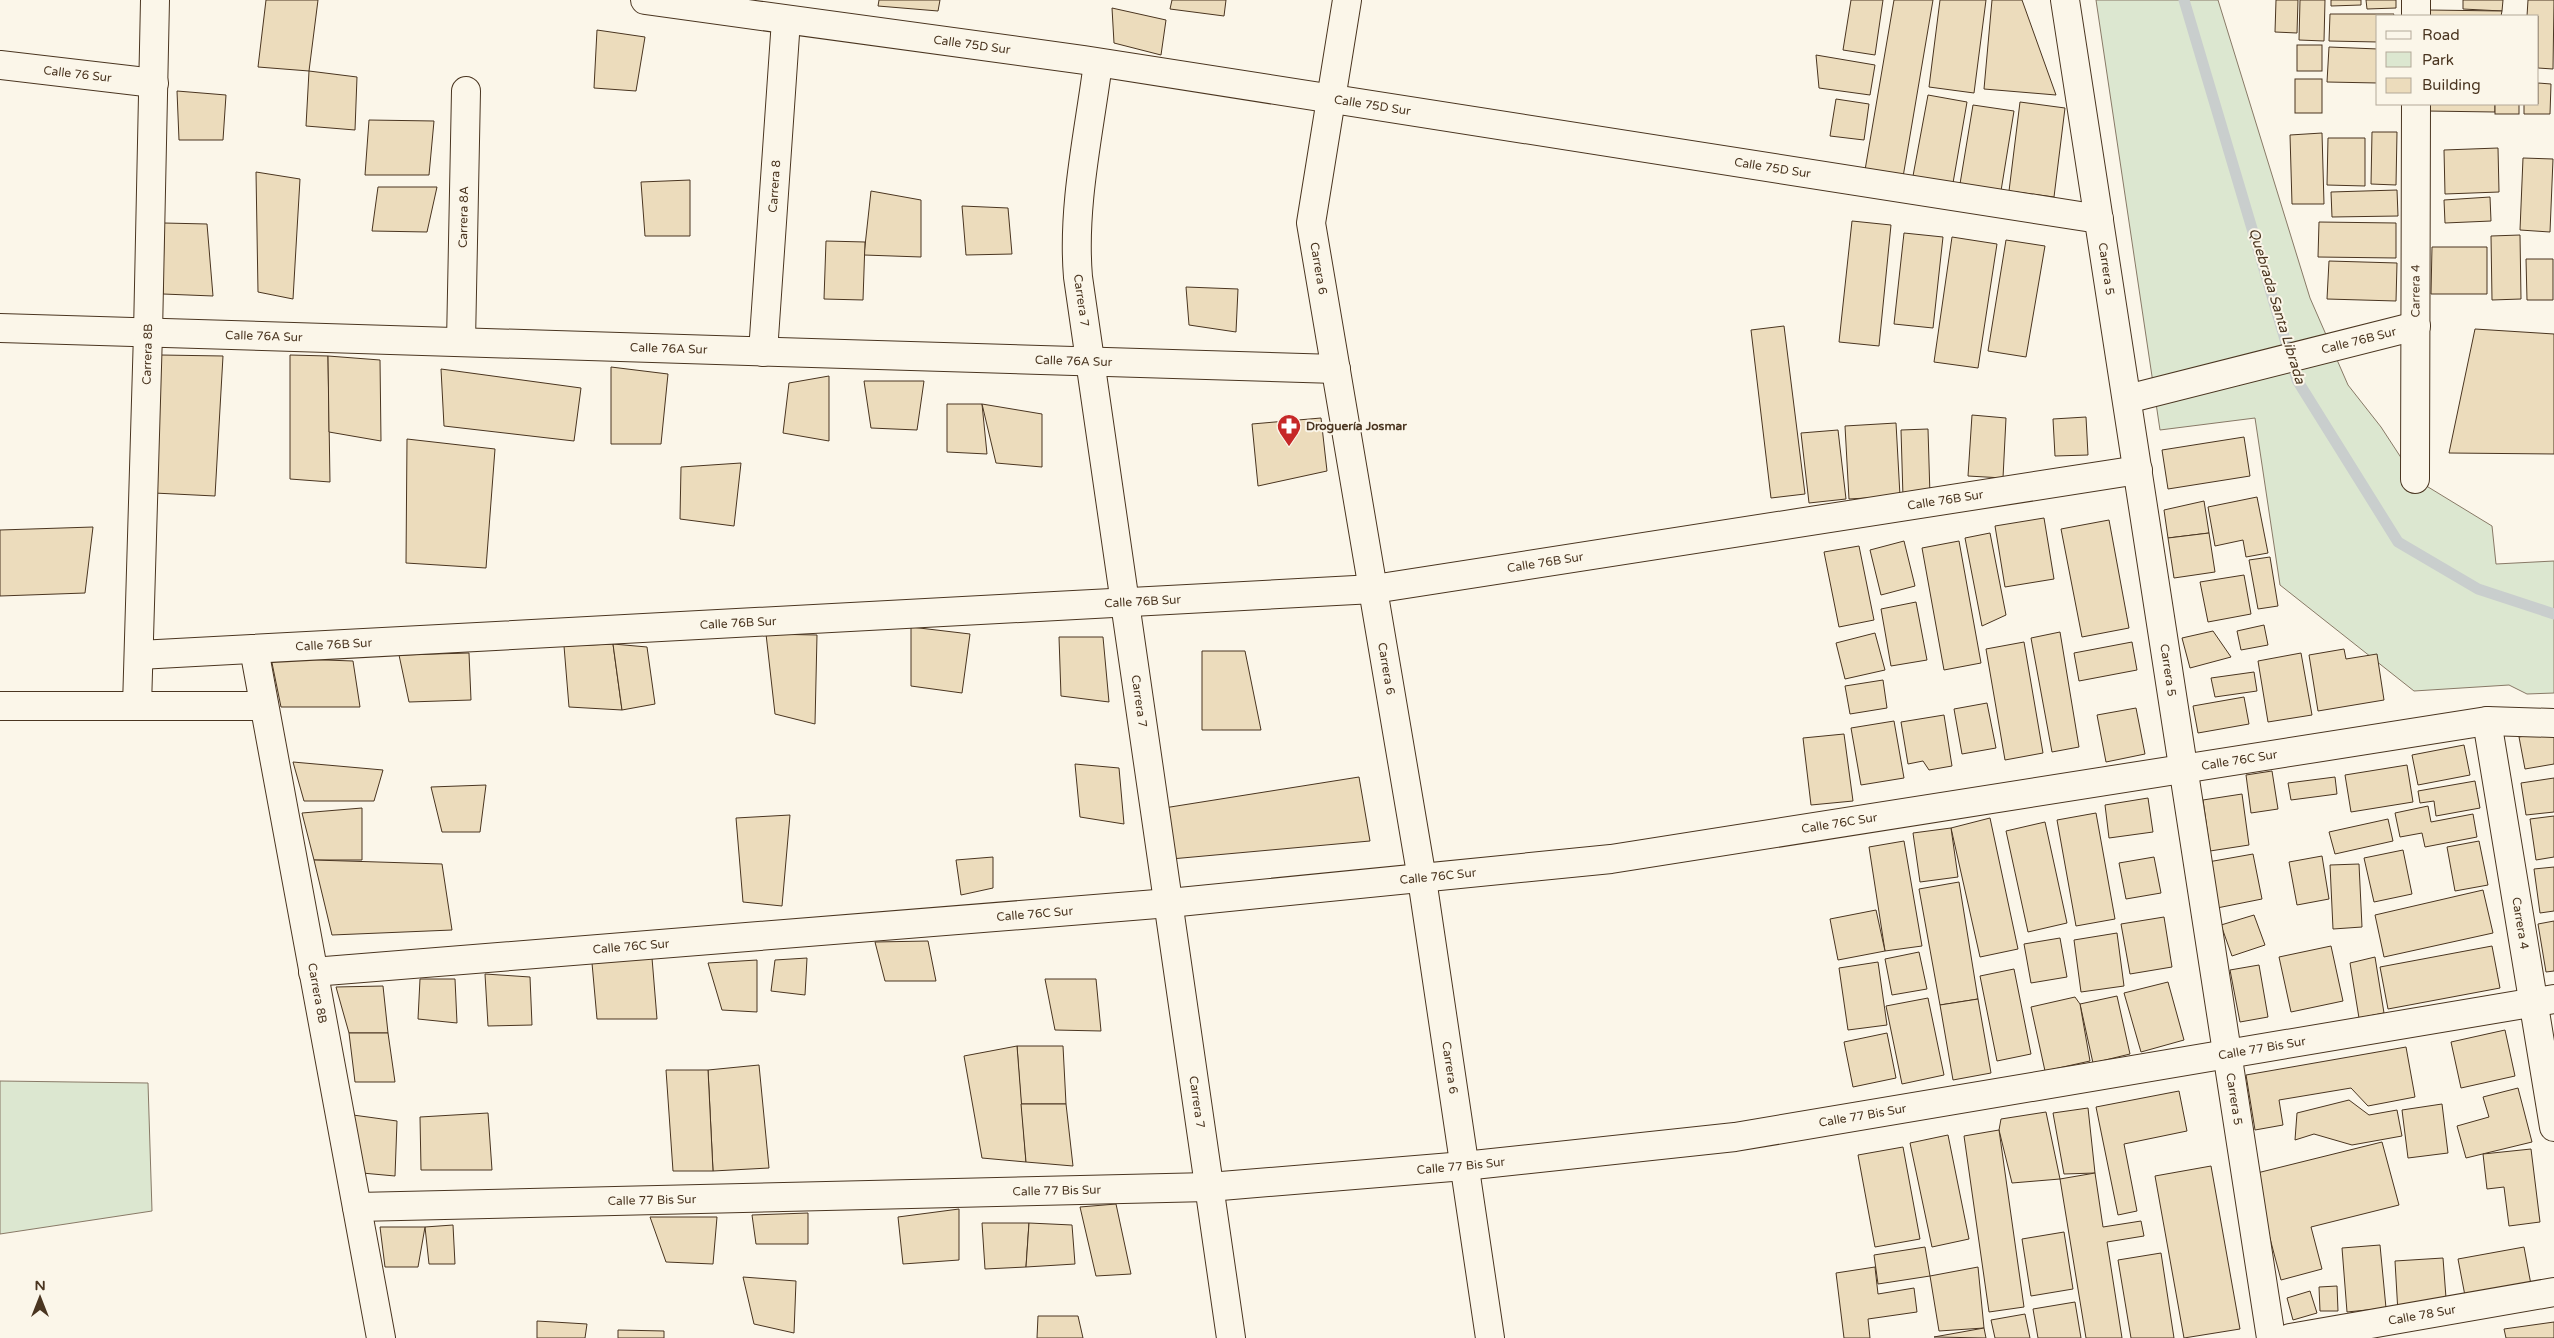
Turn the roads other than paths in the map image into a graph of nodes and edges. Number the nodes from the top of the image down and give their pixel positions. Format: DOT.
graph roads {
  1 [pos="155,0"];
  2 [pos="644,0"];
  3 [pos="1347,0"];
  4 [pos="2065,0"];
  5 [pos="2416,0"];
  6 [pos="2416,15"];
  7 [pos="786,20"];
  8 [pos="1098,63"];
  9 [pos="0,65"];
  10 [pos="154,83"];
  11 [pos="466,91"];
  12 [pos="1331,99"];
  13 [pos="2416,105"];
  14 [pos="2100,219"];
  15 [pos="2416,326"];
  16 [pos="0,328"];
  17 [pos="148,333"];
  18 [pos="461,342"];
  19 [pos="763,352"];
  20 [pos="1091,362"];
  21 [pos="1336,370"];
  22 [pos="2127,400"];
  23 [pos="2138,470"];
  24 [pos="2414,479"];
  25 [pos="1374,589"];
  26 [pos="1126,602"];
  27 [pos="254,649"];
  28 [pos="138,655"];
  29 [pos="0,706"];
  30 [pos="137,706"];
  31 [pos="264,706"];
  32 [pos="2487,721"];
  33 [pos="2554,723"];
  34 [pos="2184,768"];
  35 [pos="1422,879"];
  36 [pos="1169,903"];
  37 [pos="313,972"];
  38 [pos="2544,1001"];
  39 [pos="2228,1054"];
  40 [pos="2554,1127"];
  41 [pos="1464,1166"];
  42 [pos="1209,1186"];
  43 [pos="357,1207"];
  44 [pos="2554,1292"];
  45 [pos="381,1338"];
  46 [pos="1231,1338"];
  47 [pos="1490,1338"];
  48 [pos="2271,1338"];
  49 [pos="2290,1338"];
  1 -- 10 [label="street, Carrera 8B"];
  2 -- 7 [label="street, Calle 75D Sur"];
  3 -- 12 [label="street, Carrera 6"];
  4 -- 14 [label="street, Carrera 5"];
  5 -- 6 [label="street"];
  7 -- 8 [label="street, Calle 75D Sur"];
  7 -- 19 [label="street, Carrera 8"];
  8 -- 12 [label="street, Calle 75D Sur"];
  8 -- 20 [label="street, Carrera 7"];
  9 -- 10 [label="street, Calle 76 Sur"];
  10 -- 17 [label="street, Carrera 8B"];
  11 -- 18 [label="street, Carrera 8A"];
  12 -- 14 [label="street, Calle 75D Sur"];
  12 -- 21 [label="street, Carrera 6"];
  13 -- 15 [label="street, Carrera 4"];
  14 -- 22 [label="street, Carrera 5"];
  15 -- 22 [label="street, Calle 76B Sur"];
  15 -- 24 [label="street, Carrera 4"];
  16 -- 17 [label="street, Calle 76A Sur"];
  17 -- 18 [label="street, Calle 76A Sur"];
  17 -- 28 [label="street, Carrera 8B"];
  18 -- 19 [label="street, Calle 76A Sur"];
  19 -- 20 [label="street, Calle 76A Sur"];
  20 -- 21 [label="street, Calle 76A Sur"];
  20 -- 26 [label="street, Carrera 7"];
  21 -- 25 [label="street, Carrera 6"];
  22 -- 23 [label="street, Carrera 5"];
  23 -- 25 [label="street, Calle 76B Sur"];
  23 -- 34 [label="street, Carrera 5"];
  25 -- 26 [label="street, Calle 76B Sur"];
  25 -- 35 [label="street, Carrera 6"];
  26 -- 27 [label="street, Calle 76B Sur"];
  26 -- 36 [label="street, Carrera 7"];
  27 -- 28 [label="street, Calle 76B Sur"];
  27 -- 31 [label="street, Carrera 8B"];
  28 -- 30 [label="street, Carrera 8B"];
  29 -- 30 [label="street"];
  30 -- 31 [label="street"];
  31 -- 37 [label="street, Carrera 8B"];
  32 -- 33 [label="street, Calle 76C Sur"];
  32 -- 34 [label="street, Calle 76C Sur"];
  32 -- 38 [label="street, Carrera 4"];
  34 -- 35 [label="street, Calle 76C Sur"];
  34 -- 39 [label="street, Carrera 5"];
  35 -- 36 [label="street, Calle 76C Sur"];
  35 -- 41 [label="street, Carrera 6"];
  36 -- 37 [label="street, Calle 76C Sur"];
  36 -- 42 [label="street, Carrera 7"];
  37 -- 43 [label="street, Carrera 8B"];
  38 -- 39 [label="street, Calle 77 Bis Sur"];
  38 -- 40 [label="street, Carrera 4"];
  39 -- 41 [label="street, Calle 77 Bis Sur"];
  39 -- 48 [label="street, Carrera 5"];
  41 -- 42 [label="street, Calle 77 Bis Sur"];
  41 -- 47 [label="street, Carrera 6"];
  42 -- 43 [label="street, Calle 77 Bis Sur"];
  42 -- 46 [label="street, Carrera 7"];
  43 -- 45 [label="street, Carrera 8B"];
  44 -- 49 [label="street, Calle 78 Sur"];
}
